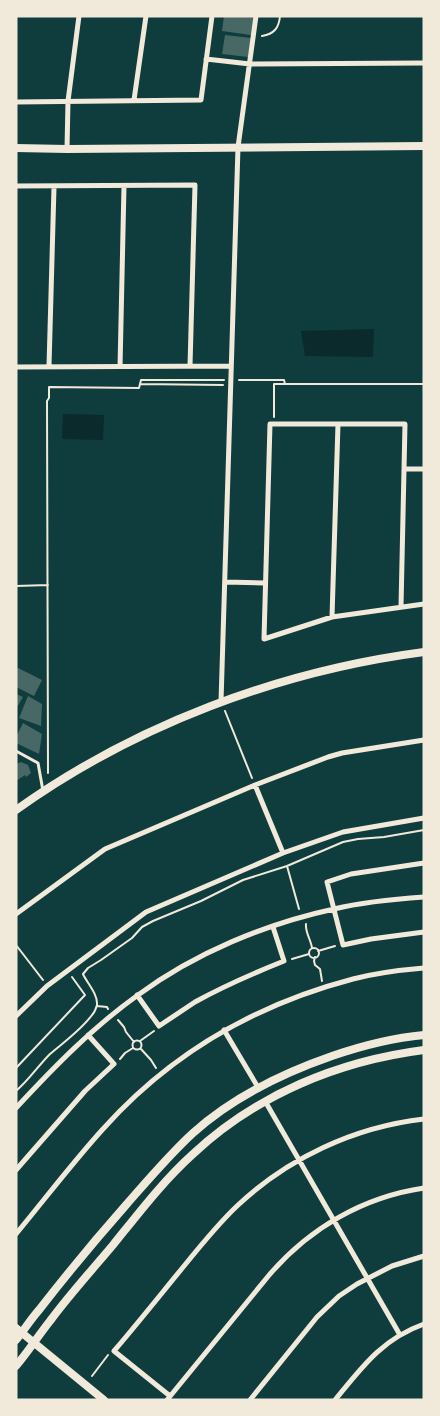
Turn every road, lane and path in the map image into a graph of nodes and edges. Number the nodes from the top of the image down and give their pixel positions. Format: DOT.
graph roads {
  1 [pos="79,16"];
  2 [pos="146,16"];
  3 [pos="212,16"];
  4 [pos="256,16"];
  5 [pos="280,16"];
  6 [pos="254,35"];
  7 [pos="206,59"];
  8 [pos="424,63"];
  9 [pos="250,64"];
  10 [pos="68,100"];
  11 [pos="134,100"];
  12 [pos="16,102"];
  13 [pos="424,146"];
  14 [pos="238,147"];
  15 [pos="16,148"];
  16 [pos="67,149"];
  17 [pos="16,186"];
  18 [pos="124,186"];
  19 [pos="54,187"];
  20 [pos="49,366"];
  21 [pos="190,366"];
  22 [pos="231,366"];
  23 [pos="16,367"];
  24 [pos="120,367"];
  25 [pos="230,380"];
  26 [pos="239,380"];
  27 [pos="140,384"];
  28 [pos="285,384"];
  29 [pos="424,384"];
  30 [pos="224,385"];
  31 [pos="274,424"];
  32 [pos="338,424"];
  33 [pos="404,468"];
  34 [pos="424,469"];
  35 [pos="226,582"];
  36 [pos="265,583"];
  37 [pos="48,585"];
  38 [pos="16,586"];
  39 [pos="424,604"];
  40 [pos="401,607"];
  41 [pos="332,617"];
  42 [pos="424,652"];
  43 [pos="222,702"];
  44 [pos="424,740"];
  45 [pos="16,751"];
  46 [pos="48,776"];
  47 [pos="255,785"];
  48 [pos="43,791"];
  49 [pos="16,810"];
  50 [pos="424,818"];
  51 [pos="424,830"];
  52 [pos="283,853"];
  53 [pos="424,863"];
  54 [pos="287,866"];
  55 [pos="424,896"];
  56 [pos="333,909"];
  57 [pos="16,914"];
  58 [pos="302,917"];
  59 [pos="273,927"];
  60 [pos="424,932"];
  61 [pos="16,945"];
  62 [pos="343,945"];
  63 [pos="312,948"];
  64 [pos="318,951"];
  65 [pos="309,954"];
  66 [pos="315,957"];
  67 [pos="284,961"];
  68 [pos="424,968"];
  69 [pos="67,970"];
  70 [pos="47,986"];
  71 [pos="325,988"];
  72 [pos="137,995"];
  73 [pos="113,1015"];
  74 [pos="16,1016"];
  75 [pos="159,1026"];
  76 [pos="224,1030"];
  77 [pos="88,1035"];
  78 [pos="424,1035"];
  79 [pos="134,1042"];
  80 [pos="140,1042"];
  81 [pos="133,1048"];
  82 [pos="141,1049"];
  83 [pos="424,1050"];
  84 [pos="114,1064"];
  85 [pos="16,1068"];
  86 [pos="160,1074"];
  87 [pos="259,1089"];
  88 [pos="16,1091"];
  89 [pos="265,1101"];
  90 [pos="16,1108"];
  91 [pos="424,1119"];
  92 [pos="299,1160"];
  93 [pos="16,1170"];
  94 [pos="424,1188"];
  95 [pos="334,1220"];
  96 [pos="16,1234"];
  97 [pos="424,1256"];
  98 [pos="367,1278"];
  99 [pos="424,1324"];
  100 [pos="19,1331"];
  101 [pos="400,1335"];
  102 [pos="16,1340"];
  103 [pos="35,1342"];
  104 [pos="114,1351"];
  105 [pos="16,1366"];
  106 [pos="92,1376"];
  107 [pos="168,1398"];
  108 [pos="104,1400"];
  109 [pos="250,1400"];
  110 [pos="335,1400"];
  1 -- 10 [label="street"];
  2 -- 11 [label="street"];
  3 -- 7 [label="street"];
  4 -- 6 [label="street"];
  5 -- 6 [label="path"];
  6 -- 9 [label="street"];
  7 -- 9 [label="street"];
  7 -- 11 [label="street"];
  8 -- 9 [label="street"];
  9 -- 14 [label="street"];
  10 -- 11 [label="street"];
  10 -- 12 [label="street"];
  10 -- 16 [label="street"];
  13 -- 14 [label="street"];
  14 -- 16 [label="street"];
  14 -- 22 [label="street"];
  15 -- 16 [label="street"];
  17 -- 19 [label="street"];
  18 -- 19 [label="street"];
  18 -- 21 [label="street"];
  18 -- 24 [label="street"];
  19 -- 20 [label="street"];
  20 -- 23 [label="street"];
  20 -- 24 [label="street"];
  21 -- 22 [label="street"];
  21 -- 24 [label="street"];
  22 -- 35 [label="street"];
  25 -- 27 [label="path"];
  26 -- 28 [label="path"];
  27 -- 30 [label="path"];
  27 -- 37 [label="path"];
  28 -- 29 [label="path"];
  28 -- 31 [label="path"];
  31 -- 32 [label="street"];
  31 -- 36 [label="street"];
  32 -- 33 [label="street"];
  32 -- 41 [label="street"];
  33 -- 34 [label="street"];
  33 -- 40 [label="street"];
  35 -- 36 [label="street"];
  35 -- 43 [label="street"];
  36 -- 41 [label="street"];
  37 -- 38 [label="path"];
  37 -- 46 [label="path"];
  39 -- 40 [label="street"];
  40 -- 41 [label="street"];
  42 -- 43 [label="street"];
  43 -- 47 [label="path"];
  43 -- 48 [label="street"];
  44 -- 47 [label="street"];
  45 -- 48 [label="lane"];
  47 -- 52 [label="street"];
  47 -- 57 [label="street"];
  48 -- 49 [label="street"];
  50 -- 52 [label="street"];
  51 -- 54 [label="path"];
  52 -- 69 [label="street"];
  53 -- 56 [label="street"];
  54 -- 58 [label="path"];
  54 -- 88 [label="path"];
  55 -- 56 [label="street"];
  56 -- 58 [label="street"];
  56 -- 62 [label="street"];
  58 -- 59 [label="street"];
  58 -- 63 [label="path"];
  59 -- 67 [label="street"];
  59 -- 72 [label="street"];
  60 -- 62 [label="street"];
  61 -- 70 [label="path"];
  62 -- 64 [label="path"];
  63 -- 64 [label="path"];
  63 -- 65 [label="path"];
  64 -- 66 [label="path"];
  65 -- 66 [label="path"];
  65 -- 67 [label="path"];
  66 -- 71 [label="path"];
  67 -- 75 [label="street"];
  68 -- 71 [label="street"];
  69 -- 70 [label="street"];
  69 -- 85 [label="path"];
  70 -- 74 [label="street"];
  71 -- 76 [label="street"];
  72 -- 73 [label="street"];
  72 -- 75 [label="street"];
  73 -- 77 [label="street"];
  73 -- 79 [label="path"];
  75 -- 80 [label="path"];
  76 -- 86 [label="street"];
  76 -- 87 [label="street"];
  77 -- 84 [label="street"];
  77 -- 90 [label="street"];
  78 -- 87 [label="street"];
  79 -- 80 [label="path"];
  79 -- 81 [label="path"];
  80 -- 82 [label="path"];
  81 -- 82 [label="path"];
  81 -- 84 [label="path"];
  82 -- 86 [label="path"];
  83 -- 89 [label="street"];
  84 -- 93 [label="street"];
  86 -- 96 [label="street"];
  87 -- 100 [label="street"];
  89 -- 92 [label="street"];
  89 -- 103 [label="street"];
  91 -- 92 [label="street"];
  92 -- 95 [label="street"];
  92 -- 104 [label="street"];
  94 -- 95 [label="street"];
  95 -- 98 [label="street"];
  95 -- 107 [label="street"];
  97 -- 98 [label="street"];
  98 -- 101 [label="street"];
  98 -- 109 [label="street"];
  99 -- 101 [label="street"];
  100 -- 102 [label="street"];
  100 -- 103 [label="street"];
  101 -- 110 [label="street"];
  103 -- 105 [label="street"];
  103 -- 108 [label="street"];
  104 -- 106 [label="path"];
  104 -- 107 [label="street"];
}
